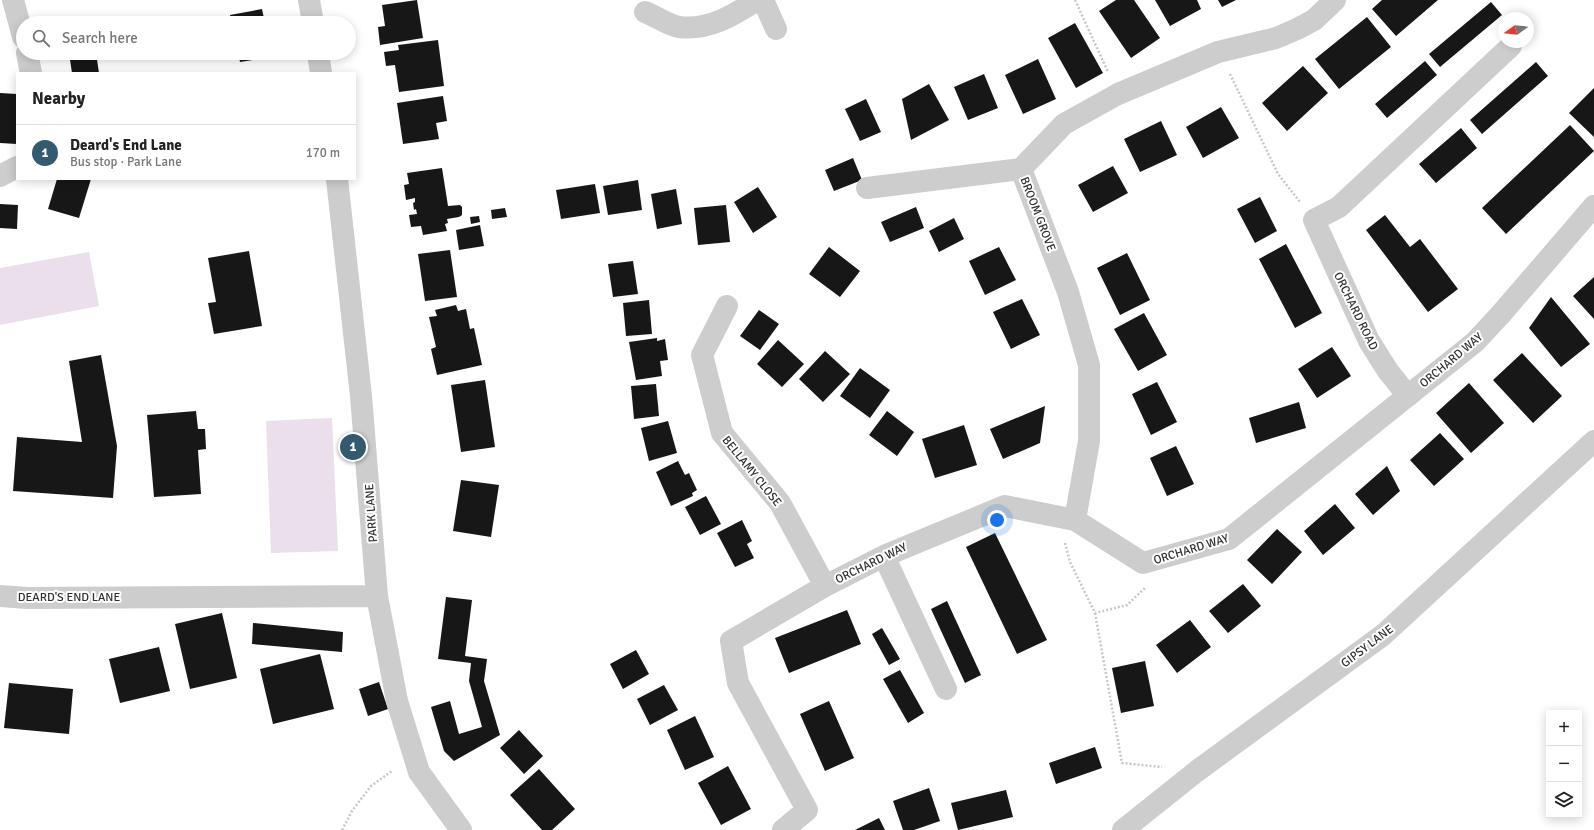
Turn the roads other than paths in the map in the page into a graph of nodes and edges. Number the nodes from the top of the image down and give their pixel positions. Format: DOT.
graph roads {
  1 [pos="13,0"];
  2 [pos="309,0"];
  3 [pos="757,0"];
  4 [pos="763,0"];
  5 [pos="1335,0"];
  6 [pos="645,12"];
  7 [pos="17,16"];
  8 [pos="312,16"];
  9 [pos="776,30"];
  10 [pos="1509,48"];
  11 [pos="29,60"];
  12 [pos="319,60"];
  13 [pos="32,72"];
  14 [pos="321,72"];
  15 [pos="16,168"];
  16 [pos="1021,169"];
  17 [pos="0,176"];
  18 [pos="337,180"];
  19 [pos="867,188"];
  20 [pos="1594,206"];
  21 [pos="727,306"];
  22 [pos="1408,396"];
  23 [pos="1594,442"];
  24 [pos="1066,518"];
  25 [pos="884,556"];
  26 [pos="825,586"];
  27 [pos="0,596"];
  28 [pos="377,596"];
  29 [pos="946,689"];
  30 [pos="462,830"];
  31 [pos="783,830"];
  32 [pos="1123,830"];
  1 -- 7 [label="street"];
  2 -- 8 [label="street"];
  3 -- 6 [label="street"];
  4 -- 9 [label="street"];
  5 -- 16 [label="street, BROOM GROVE"];
  10 -- 22 [label="street, ORCHARD ROAD"];
  11 -- 13 [label="street"];
  12 -- 14 [label="street"];
  15 -- 17 [label="street"];
  16 -- 19 [label="street"];
  16 -- 24 [label="street, BROOM GROVE"];
  18 -- 28 [label="street, PARK LANE"];
  20 -- 22 [label="street, ORCHARD WAY"];
  21 -- 26 [label="street, BELLAMY CLOSE"];
  22 -- 24 [label="street, ORCHARD WAY"];
  23 -- 32 [label="street, GIPSY LANE"];
  24 -- 25 [label="street, ORCHARD WAY"];
  25 -- 26 [label="street, ORCHARD WAY"];
  25 -- 29 [label="street"];
  26 -- 31 [label="street, ORCHARD WAY"];
  27 -- 28 [label="street, DEARD'S END LANE"];
  28 -- 30 [label="street, PARK LANE"];
}
